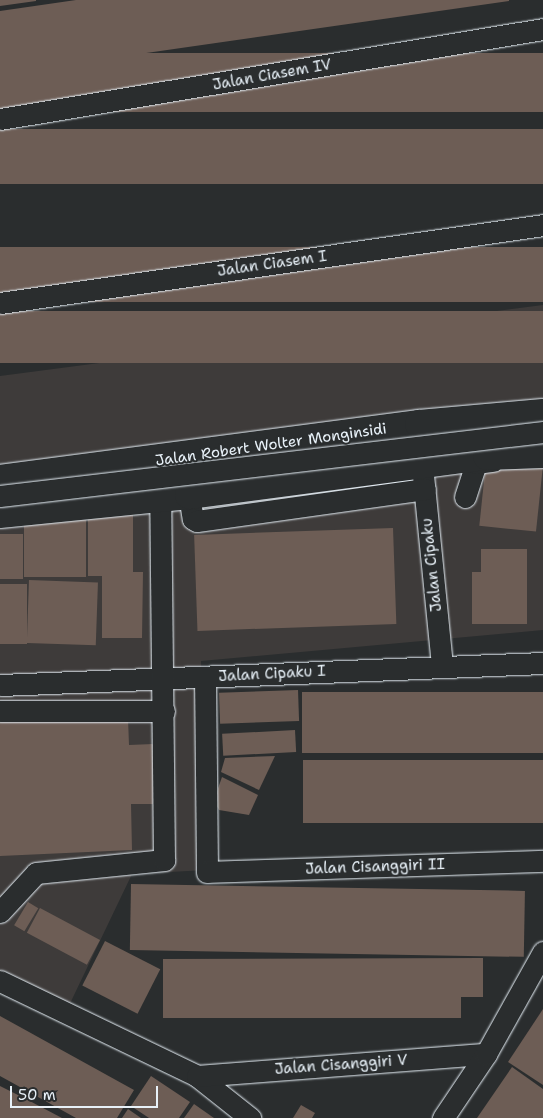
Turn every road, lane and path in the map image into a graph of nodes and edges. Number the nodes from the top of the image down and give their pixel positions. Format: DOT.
graph roads {
  1 [pos="543,29"];
  2 [pos="0,118"];
  3 [pos="543,225"];
  4 [pos="0,303"];
  5 [pos="543,413"];
  6 [pos="437,423"];
  7 [pos="543,432"];
  8 [pos="287,441"];
  9 [pos="514,454"];
  10 [pos="543,454"];
  11 [pos="543,465"];
  12 [pos="76,472"];
  13 [pos="423,477"];
  14 [pos="0,478"];
  15 [pos="0,496"];
  16 [pos="174,497"];
  17 [pos="465,497"];
  18 [pos="0,514"];
  19 [pos="543,663"];
  20 [pos="442,666"];
  21 [pos="205,677"];
  22 [pos="163,678"];
  23 [pos="0,684"];
  24 [pos="0,711"];
  25 [pos="164,711"];
  26 [pos="543,861"];
  27 [pos="0,912"];
  28 [pos="543,952"];
  29 [pos="0,981"];
  30 [pos="486,1054"];
  31 [pos="197,1076"];
  32 [pos="250,1118"];
  33 [pos="443,1118"];
  1 -- 2 [label="street, Jalan Ciasem IV"];
  3 -- 4 [label="street, Jalan Ciasem I"];
  5 -- 6 [label="main road, Jalan Robert Wolter Monginsidi"];
  6 -- 8 [label="main road, Jalan Robert Wolter Monginsidi"];
  6 -- 9 [label="main road"];
  7 -- 15 [label="street, bridge"];
  8 -- 12 [label="main road, Jalan Robert Wolter Monginsidi"];
  8 -- 16 [label="main road"];
  9 -- 10 [label="main road"];
  9 -- 13 [label="main road"];
  11 -- 17 [label="street"];
  12 -- 14 [label="main road, Jalan Robert Wolter Monginsidi"];
  12 -- 16 [label="main road"];
  13 -- 16 [label="main road"];
  13 -- 20 [label="street, Jalan Cipaku"];
  16 -- 18 [label="main road"];
  16 -- 22 [label="street"];
  19 -- 20 [label="street, Jalan Cipaku I"];
  20 -- 21 [label="street, Jalan Cipaku I"];
  21 -- 22 [label="street, Jalan Cipaku I"];
  21 -- 26 [label="street, Jalan Cisanggiri II"];
  22 -- 23 [label="street, Jalan Cipaku I"];
  22 -- 25 [label="street"];
  24 -- 25 [label="street"];
  25 -- 27 [label="street"];
  28 -- 30 [label="street"];
  29 -- 31 [label="street"];
  30 -- 31 [label="street, Jalan Cisanggiri V"];
  30 -- 33 [label="street"];
  31 -- 32 [label="street"];
}
